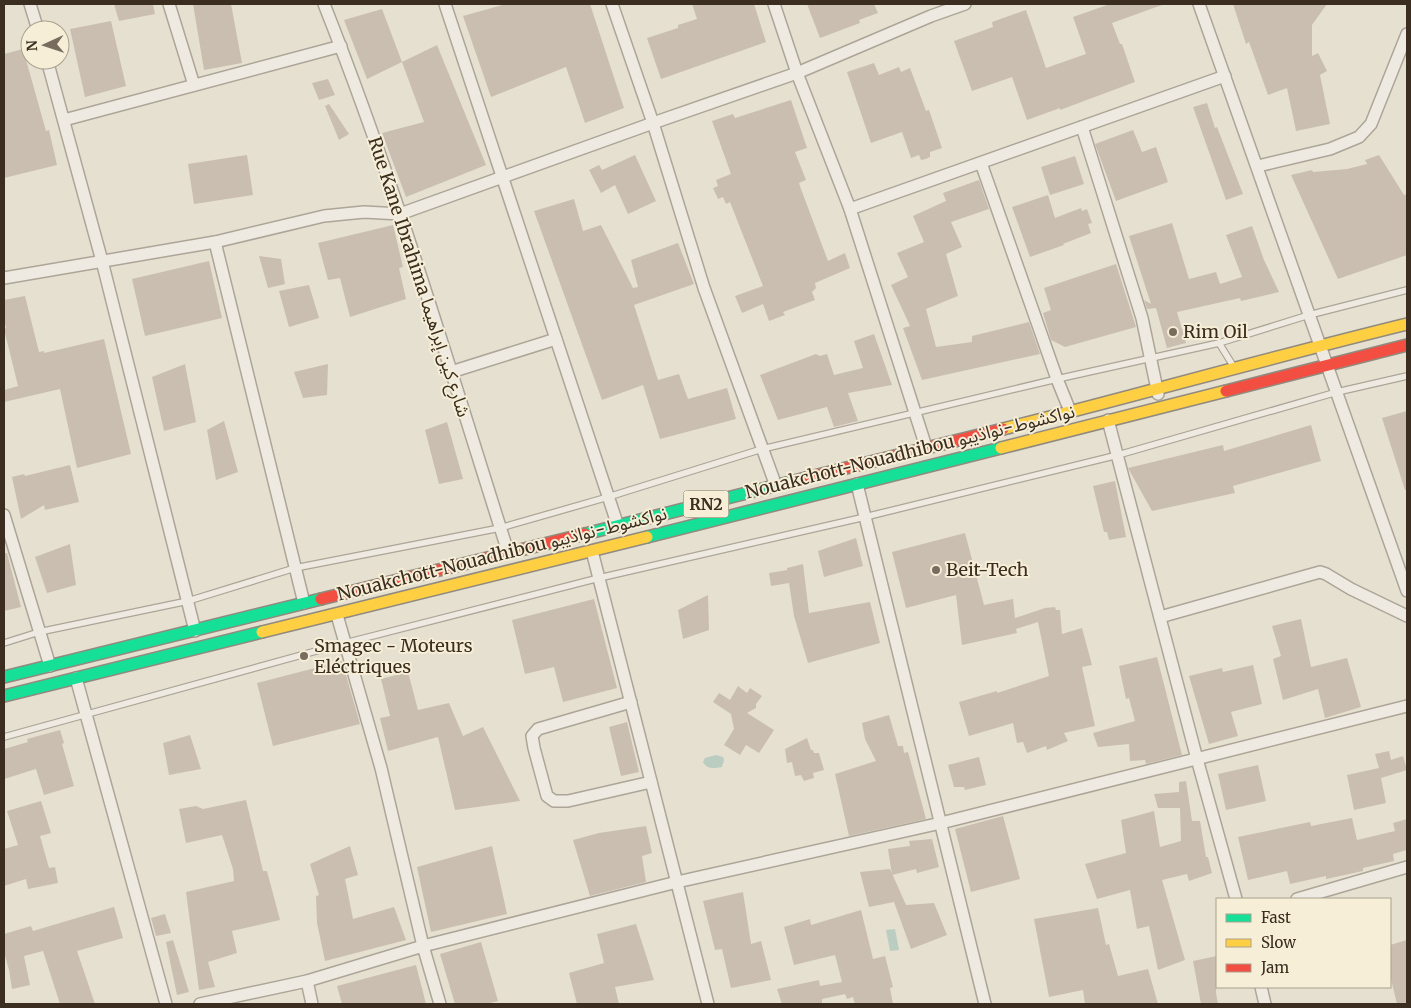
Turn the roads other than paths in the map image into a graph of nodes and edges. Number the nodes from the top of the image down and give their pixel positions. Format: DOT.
graph roads {
  1 [pos="30,4"];
  2 [pos="169,4"];
  3 [pos="324,4"];
  4 [pos="445,4"];
  5 [pos="612,4"];
  6 [pos="774,4"];
  7 [pos="965,4"];
  8 [pos="1200,4"];
  9 [pos="35,20"];
  10 [pos="1407,34"];
  11 [pos="341,46"];
  12 [pos="50,70"];
  13 [pos="797,73"];
  14 [pos="1225,76"];
  15 [pos="194,85"];
  16 [pos="64,120"];
  17 [pos="653,123"];
  18 [pos="1082,127"];
  19 [pos="981,163"];
  20 [pos="1258,166"];
  21 [pos="503,177"];
  22 [pos="850,209"];
  23 [pos="400,214"];
  24 [pos="215,242"];
  25 [pos="102,261"];
  26 [pos="4,278"];
  27 [pos="1407,290"];
  28 [pos="1309,315"];
  29 [pos="1407,324"];
  30 [pos="556,339"];
  31 [pos="1219,343"];
  32 [pos="1320,345"];
  33 [pos="1407,345"];
  34 [pos="1150,358"];
  35 [pos="1328,365"];
  36 [pos="1234,368"];
  37 [pos="451,372"];
  38 [pos="1407,376"];
  39 [pos="1057,379"];
  40 [pos="1156,390"];
  41 [pos="1337,392"];
  42 [pos="1162,406"];
  43 [pos="1070,411"];
  44 [pos="914,414"];
  45 [pos="1108,420"];
  46 [pos="926,447"];
  47 [pos="762,449"];
  48 [pos="1118,455"];
  49 [pos="857,484"];
  50 [pos="776,486"];
  51 [pos="608,497"];
  52 [pos="4,515"];
  53 [pos="865,517"];
  54 [pos="618,526"];
  55 [pos="500,528"];
  56 [pos="592,551"];
  57 [pos="508,552"];
  58 [pos="1407,553"];
  59 [pos="1395,556"];
  60 [pos="296,568"];
  61 [pos="599,578"];
  62 [pos="1407,591"];
  63 [pos="188,601"];
  64 [pos="304,603"];
  65 [pos="337,615"];
  66 [pos="1407,616"];
  67 [pos="1160,617"];
  68 [pos="195,631"];
  69 [pos="39,632"];
  70 [pos="4,642"];
  71 [pos="345,643"];
  72 [pos="50,666"];
  73 [pos="4,677"];
  74 [pos="76,678"];
  75 [pos="4,696"];
  76 [pos="630,702"];
  77 [pos="1407,706"];
  78 [pos="86,716"];
  79 [pos="4,737"];
  80 [pos="1197,759"];
  81 [pos="651,782"];
  82 [pos="941,823"];
  83 [pos="1407,867"];
  84 [pos="677,882"];
  85 [pos="1236,898"];
  86 [pos="1300,898"];
  87 [pos="423,946"];
  88 [pos="307,982"];
  89 [pos="1261,988"];
  90 [pos="166,1004"];
  91 [pos="200,1004"];
  92 [pos="312,1004"];
  93 [pos="440,1004"];
  94 [pos="708,1004"];
  95 [pos="985,1004"];
  96 [pos="1265,1004"];
  1 -- 9 [label="street"];
  2 -- 15 [label="street"];
  3 -- 11 [label="street, Rue Kane Ibrahima شارع كين إبراهيما"];
  4 -- 21 [label="street"];
  5 -- 17 [label="street"];
  6 -- 13 [label="street"];
  7 -- 13 [label="street"];
  8 -- 14 [label="street"];
  10 -- 20 [label="street"];
  11 -- 15 [label="street"];
  11 -- 23 [label="street, Rue Kane Ibrahima شارع كين إبراهيما"];
  12 -- 16 [label="street"];
  13 -- 17 [label="street"];
  13 -- 22 [label="street"];
  14 -- 18 [label="street"];
  14 -- 20 [label="street"];
  15 -- 16 [label="street"];
  16 -- 25 [label="street"];
  17 -- 21 [label="street"];
  17 -- 47 [label="street"];
  18 -- 19 [label="street"];
  18 -- 34 [label="street"];
  19 -- 22 [label="street"];
  19 -- 39 [label="street"];
  20 -- 28 [label="street"];
  21 -- 23 [label="street"];
  21 -- 30 [label="street"];
  22 -- 44 [label="street"];
  23 -- 24 [label="street"];
  23 -- 37 [label="street, Rue Kane Ibrahima شارع كين إبراهيما"];
  24 -- 25 [label="street"];
  24 -- 60 [label="street"];
  25 -- 26 [label="street"];
  25 -- 63 [label="street"];
  27 -- 28 [label="lane"];
  28 -- 31 [label="lane"];
  28 -- 32 [label="street"];
  29 -- 32 [label="highway, Nouakchott-Nouadhibou نواكشوط-نواذيبو / RN2"];
  30 -- 37 [label="street"];
  30 -- 51 [label="street"];
  31 -- 34 [label="lane"];
  31 -- 36 [label="lane"];
  32 -- 35 [label="street"];
  32 -- 36 [label="highway, Nouakchott-Nouadhibou نواكشوط-نواذيبو / RN2"];
  33 -- 35 [label="highway, Nouakchott-Nouadhibou نواكشوط-نواذيبو / RN2"];
  34 -- 39 [label="lane"];
  34 -- 40 [label="street"];
  35 -- 41 [label="street"];
  35 -- 42 [label="highway, Nouakchott-Nouadhibou نواكشوط-نواذيبو / RN2"];
  36 -- 40 [label="highway, Nouakchott-Nouadhibou نواكشوط-نواذيبو / RN2"];
  37 -- 55 [label="street, Rue Kane Ibrahima شارع كين إبراهيما"];
  38 -- 41 [label="lane"];
  39 -- 43 [label="street"];
  39 -- 44 [label="lane"];
  40 -- 42 [label="street"];
  40 -- 43 [label="highway, Nouakchott-Nouadhibou نواكشوط-نواذيبو / RN2"];
  41 -- 48 [label="lane"];
  41 -- 59 [label="street"];
  42 -- 45 [label="highway, Nouakchott-Nouadhibou نواكشوط-نواذيبو / RN2"];
  43 -- 46 [label="highway, Nouakchott-Nouadhibou نواكشوط-نواذيبو / RN2"];
  44 -- 46 [label="street"];
  44 -- 47 [label="lane"];
  45 -- 48 [label="street"];
  45 -- 49 [label="highway, Nouakchott-Nouadhibou نواكشوط-نواذيبو / RN2"];
  46 -- 50 [label="highway, Nouakchott-Nouadhibou نواكشوط-نواذيبو / RN2"];
  47 -- 50 [label="street"];
  47 -- 51 [label="lane"];
  48 -- 53 [label="lane"];
  48 -- 67 [label="street"];
  49 -- 53 [label="street"];
  49 -- 56 [label="highway, Nouakchott-Nouadhibou نواكشوط-نواذيبو / RN2"];
  50 -- 54 [label="highway, Nouakchott-Nouadhibou نواكشوط-نواذيبو / RN2"];
  51 -- 54 [label="street"];
  51 -- 55 [label="lane"];
  52 -- 69 [label="street"];
  53 -- 61 [label="lane"];
  53 -- 82 [label="street"];
  54 -- 57 [label="highway, Nouakchott-Nouadhibou نواكشوط-نواذيبو / RN2"];
  55 -- 57 [label="street, Rue Kane Ibrahima شارع كين إبراهيما"];
  55 -- 60 [label="lane"];
  56 -- 61 [label="street"];
  56 -- 65 [label="highway, Nouakchott-Nouadhibou نواكشوط-نواذيبو / RN2"];
  57 -- 64 [label="highway, Nouakchott-Nouadhibou نواكشوط-نواذيبو / RN2"];
  58 -- 59 [label="street"];
  59 -- 62 [label="street"];
  60 -- 63 [label="lane"];
  60 -- 64 [label="street"];
  61 -- 71 [label="lane"];
  61 -- 76 [label="street"];
  63 -- 68 [label="street"];
  63 -- 69 [label="lane"];
  64 -- 68 [label="highway, Nouakchott-Nouadhibou نواكشوط-نواذيبو / RN2"];
  65 -- 71 [label="street"];
  65 -- 74 [label="highway, Nouakchott-Nouadhibou نواكشوط-نواذيبو / RN2"];
  66 -- 67 [label="street"];
  67 -- 80 [label="street"];
  68 -- 72 [label="highway, Nouakchott-Nouadhibou نواكشوط-نواذيبو / RN2"];
  69 -- 70 [label="lane"];
  69 -- 72 [label="street"];
  71 -- 78 [label="lane"];
  71 -- 87 [label="street"];
  72 -- 73 [label="highway, Nouakchott-Nouadhibou نواكشوط-نواذيبو / RN2"];
  74 -- 75 [label="highway, Nouakchott-Nouadhibou نواكشوط-نواذيبو / RN2"];
  74 -- 78 [label="street"];
  76 -- 81 [label="street"];
  76 -- 81 [label="street"];
  77 -- 80 [label="street"];
  78 -- 79 [label="lane"];
  78 -- 90 [label="street"];
  80 -- 82 [label="street"];
  80 -- 85 [label="street"];
  81 -- 84 [label="street"];
  82 -- 84 [label="street"];
  82 -- 95 [label="street"];
  83 -- 86 [label="street"];
  84 -- 87 [label="street"];
  84 -- 94 [label="street"];
  87 -- 88 [label="street"];
  87 -- 93 [label="street"];
  88 -- 91 [label="street"];
  88 -- 92 [label="street"];
  89 -- 96 [label="street"];
}
